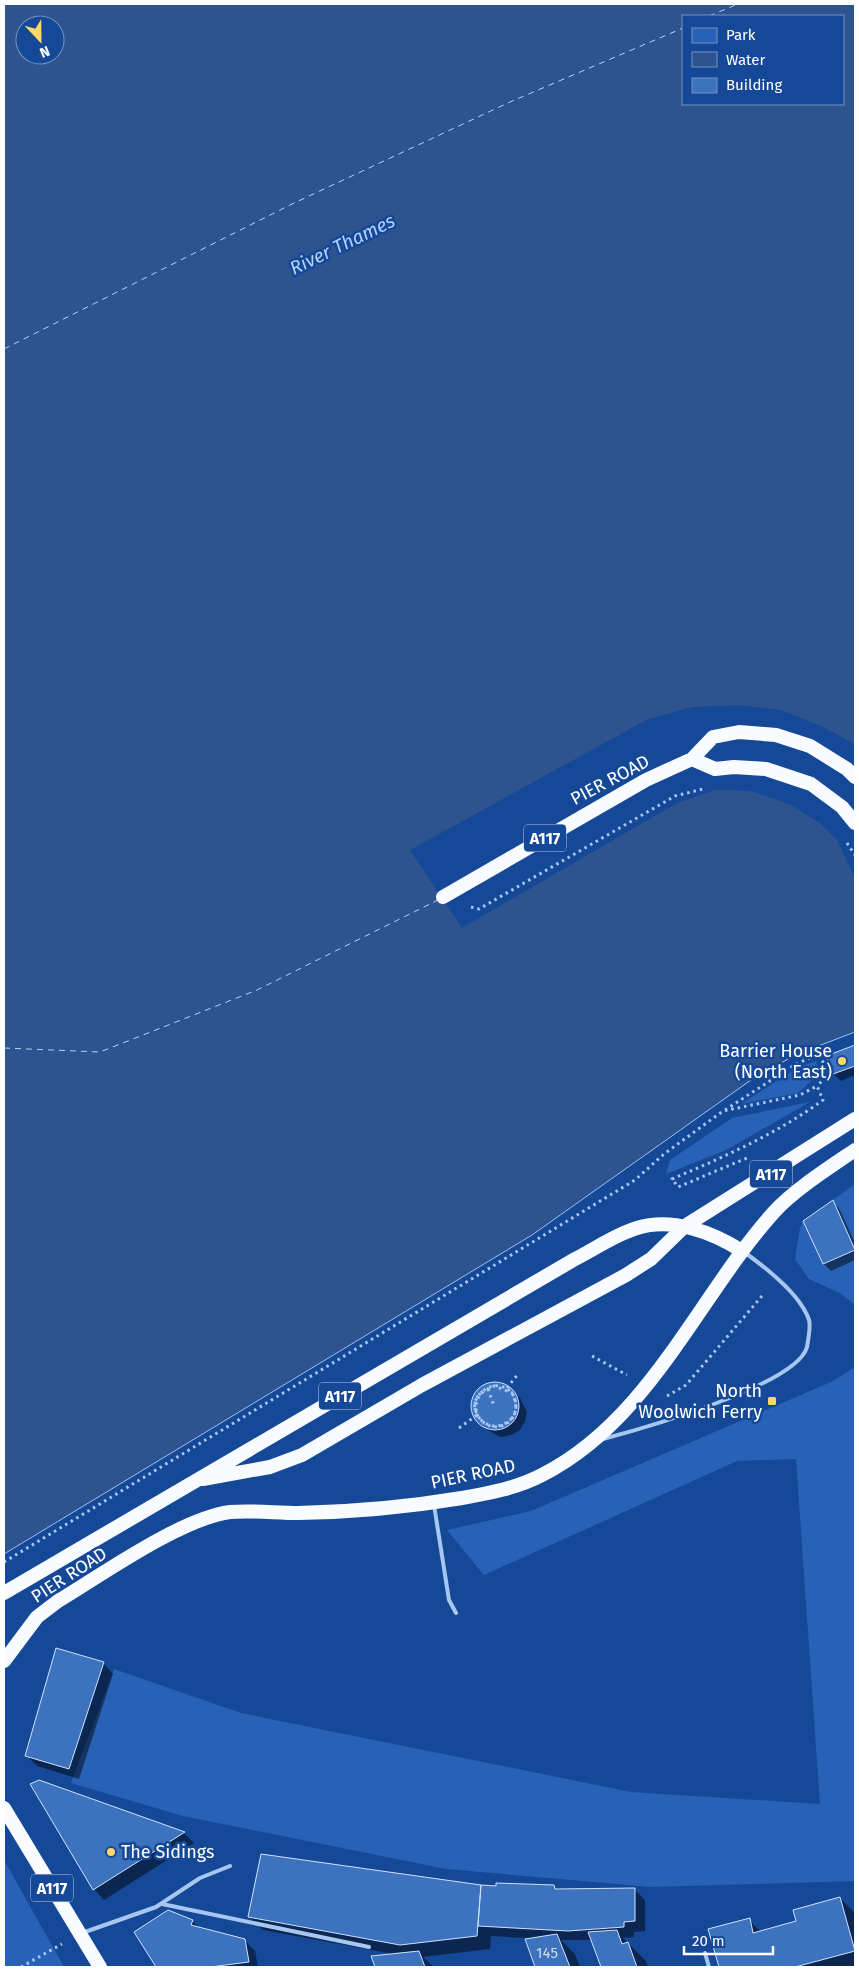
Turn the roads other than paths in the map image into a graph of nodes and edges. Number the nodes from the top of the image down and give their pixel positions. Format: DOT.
graph roads {
  1 [pos="692,759"];
  2 [pos="855,777"];
  3 [pos="855,823"];
  4 [pos="443,897"];
  5 [pos="855,1119"];
  6 [pos="855,1150"];
  7 [pos="685,1226"];
  8 [pos="742,1251"];
  9 [pos="596,1441"];
  10 [pos="193,1481"];
  11 [pos="434,1503"];
  12 [pos="4,1593"];
  13 [pos="456,1613"];
  14 [pos="4,1661"];
  15 [pos="4,1808"];
  16 [pos="230,1866"];
  17 [pos="162,1904"];
  18 [pos="80,1934"];
  19 [pos="369,1947"];
  20 [pos="705,1952"];
  21 [pos="100,1967"];
  22 [pos="709,1967"];
  1 -- 2 [label="highway, PIER ROAD / A117"];
  1 -- 3 [label="highway"];
  1 -- 4 [label="highway, PIER ROAD / A117"];
  5 -- 7 [label="highway, A117"];
  6 -- 8 [label="highway, PIER ROAD / A117"];
  7 -- 8 [label="highway, PIER ROAD"];
  7 -- 10 [label="highway, PIER ROAD / A117"];
  7 -- 10 [label="highway"];
  8 -- 9 [label="highway, PIER ROAD / A117"];
  8 -- 9 [label="lane"];
  9 -- 11 [label="highway, PIER ROAD / A117"];
  10 -- 12 [label="highway, PIER ROAD / A117"];
  11 -- 13 [label="lane"];
  11 -- 14 [label="highway, PIER ROAD / A117"];
  15 -- 18 [label="highway, A117"];
  16 -- 17 [label="lane"];
  17 -- 18 [label="lane"];
  17 -- 19 [label="lane"];
  18 -- 21 [label="highway, A117"];
  20 -- 22 [label="lane"];
}
